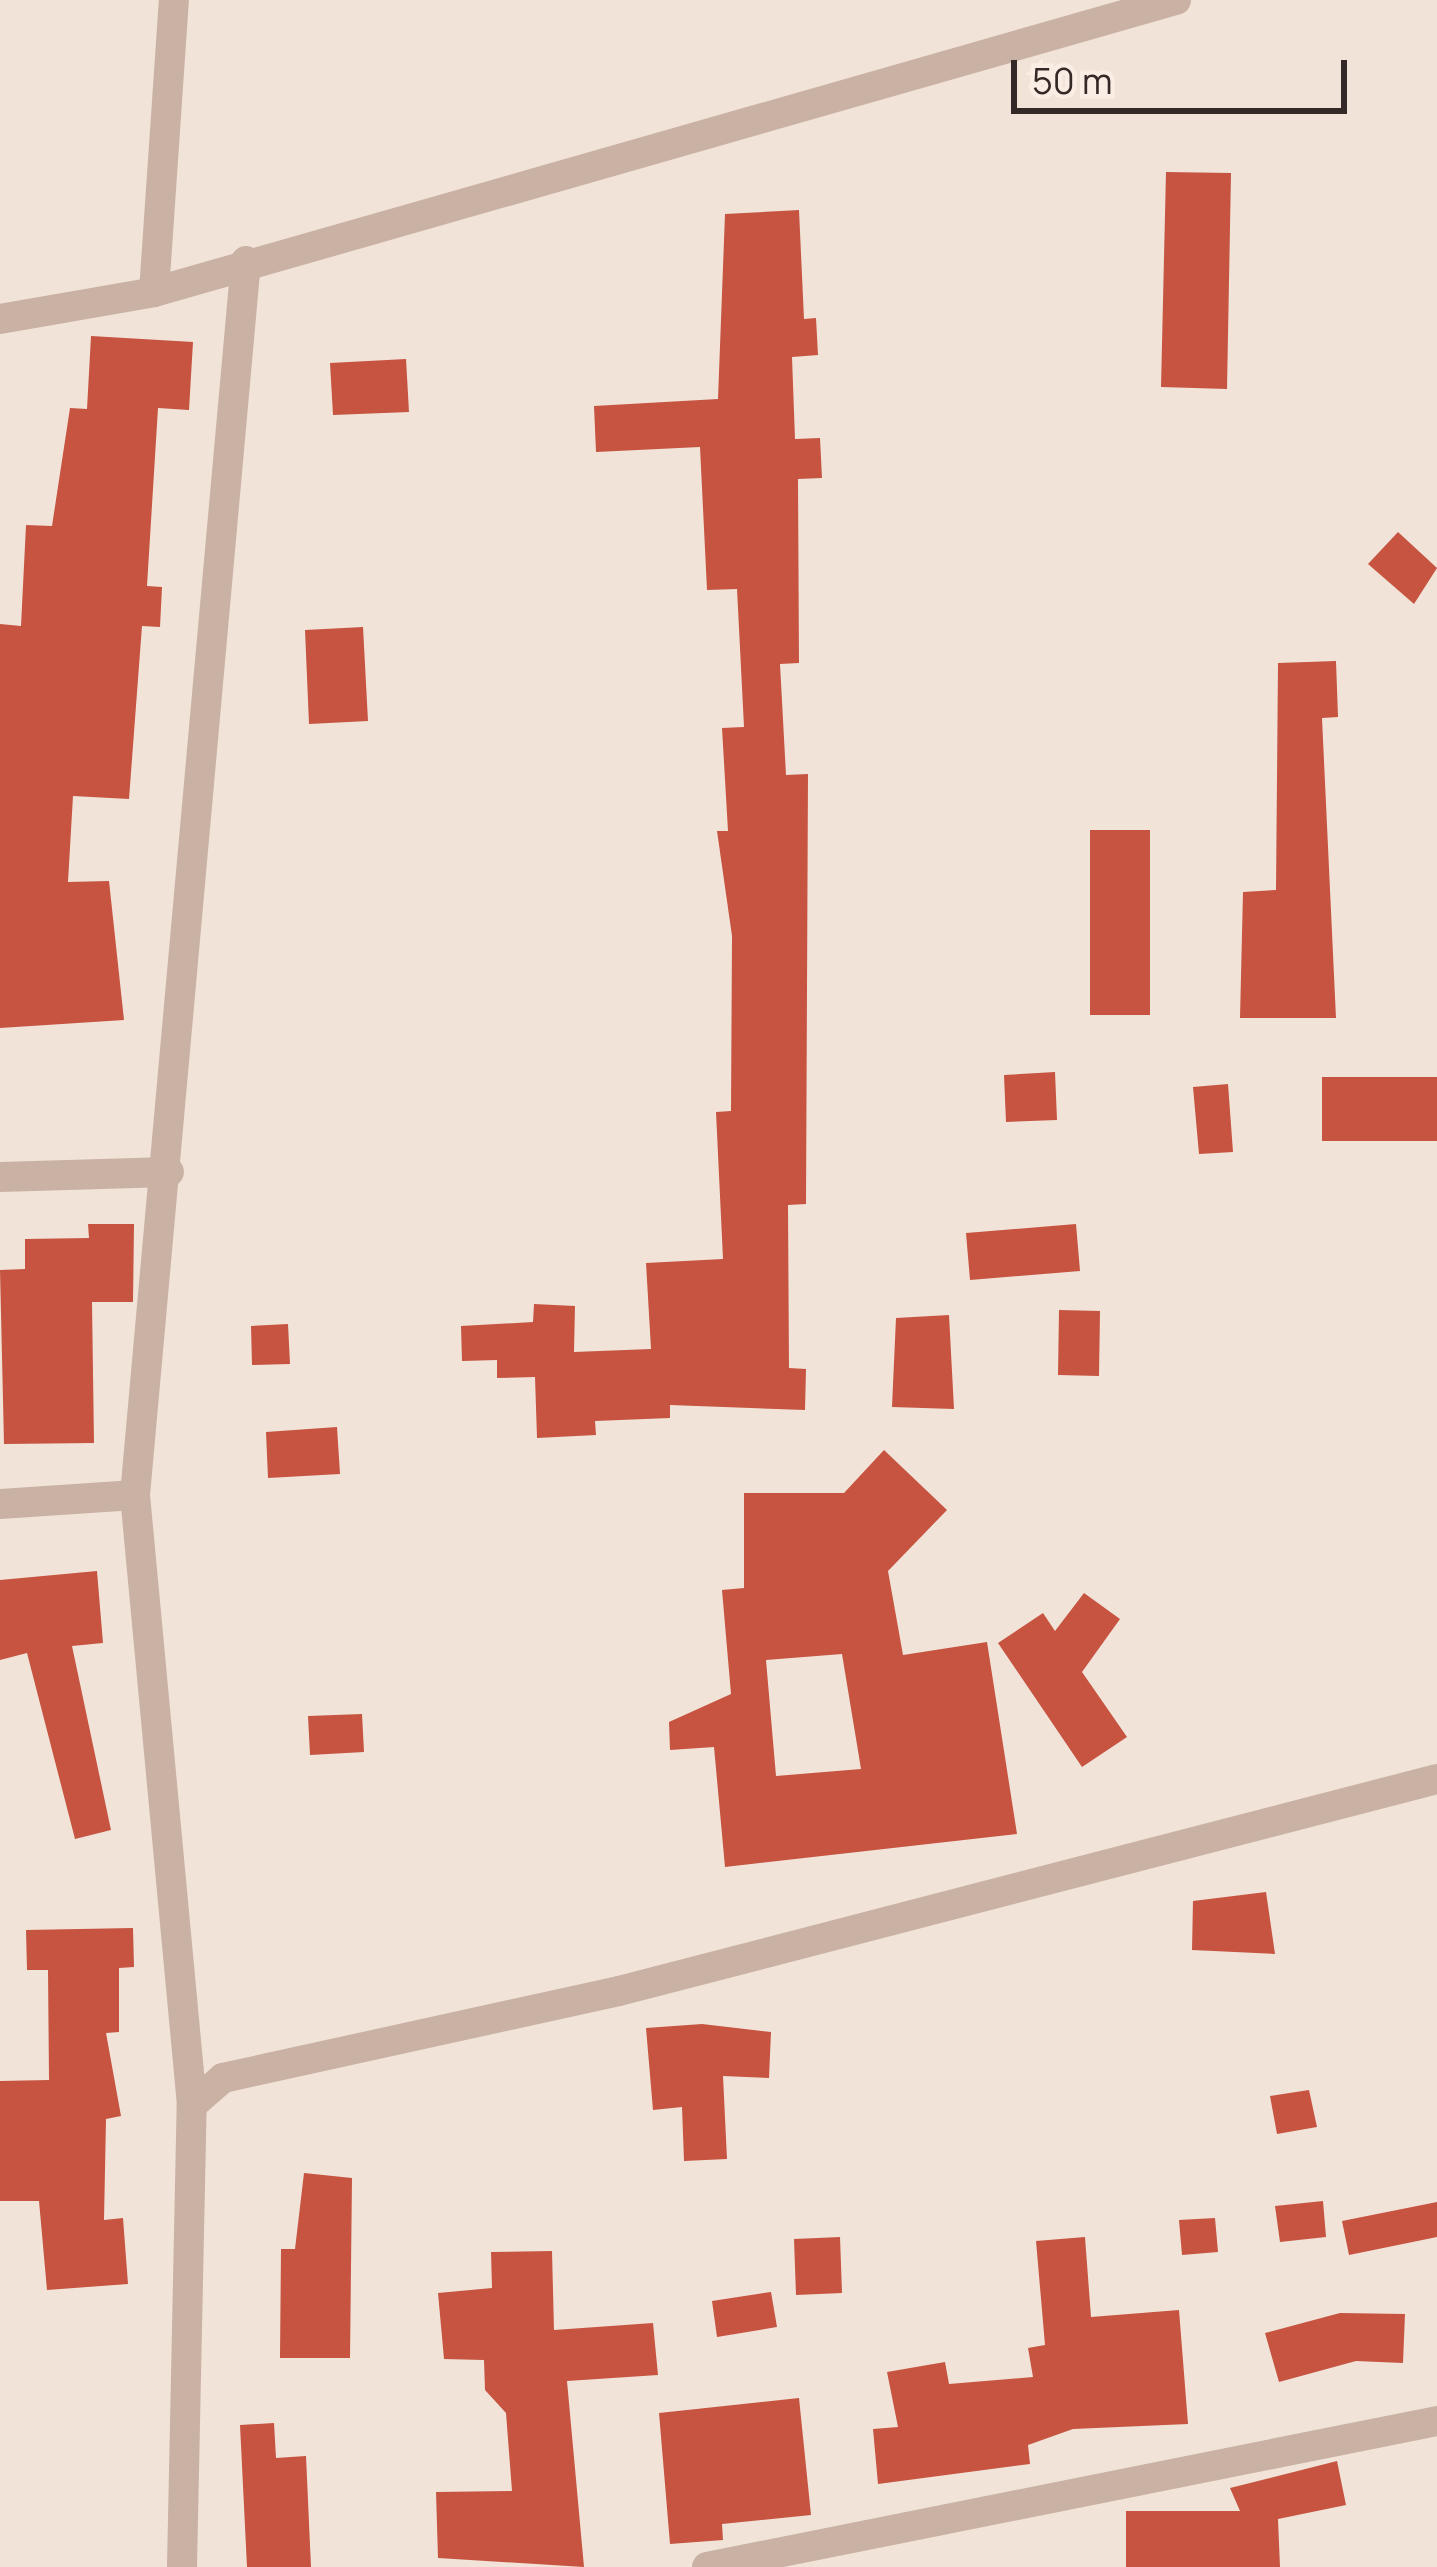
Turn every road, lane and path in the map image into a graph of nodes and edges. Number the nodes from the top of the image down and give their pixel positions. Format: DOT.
graph roads {
  1 [pos="174,0"];
  2 [pos="1176,0"];
  3 [pos="246,261"];
  4 [pos="154,292"];
  5 [pos="0,319"];
  6 [pos="169,1172"];
  7 [pos="0,1178"];
  8 [pos="135,1495"];
  9 [pos="0,1504"];
  10 [pos="1437,1780"];
  11 [pos="192,2105"];
  12 [pos="1437,2421"];
  13 [pos="182,2567"];
  14 [pos="707,2567"];
  1 -- 4 [label="street"];
  2 -- 3 [label="street"];
  3 -- 4 [label="street"];
  3 -- 6 [label="street"];
  4 -- 5 [label="street"];
  6 -- 7 [label="street"];
  6 -- 8 [label="street"];
  8 -- 9 [label="street"];
  8 -- 11 [label="street"];
  10 -- 11 [label="street"];
  11 -- 13 [label="street"];
  12 -- 14 [label="street"];
}
